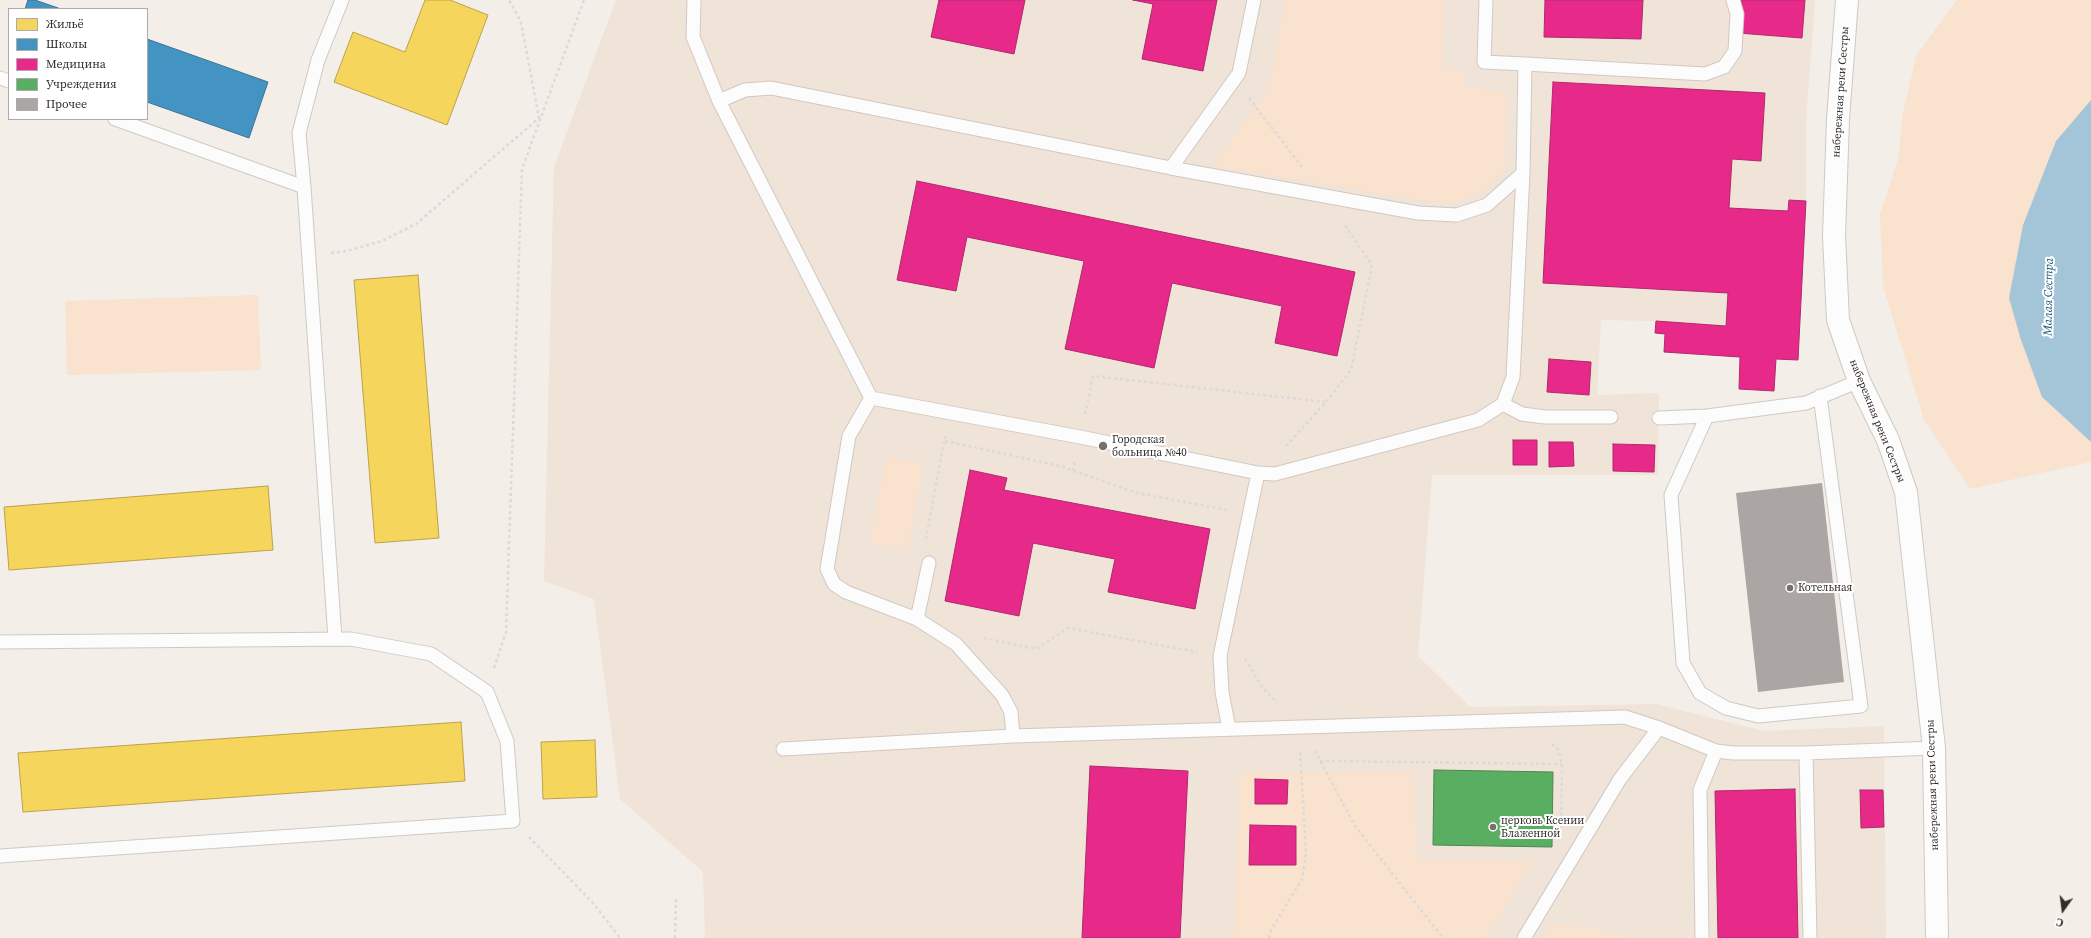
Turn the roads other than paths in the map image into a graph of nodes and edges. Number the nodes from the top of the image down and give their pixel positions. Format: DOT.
graph roads {
  1 [pos="342,0"];
  2 [pos="694,0"];
  3 [pos="1254,0"];
  4 [pos="1486,0"];
  5 [pos="1733,0"];
  6 [pos="1847,0"];
  7 [pos="1525,64"];
  8 [pos="719,101"];
  9 [pos="118,120"];
  10 [pos="1171,168"];
  11 [pos="1523,173"];
  12 [pos="304,187"];
  13 [pos="1859,381"];
  14 [pos="1820,396"];
  15 [pos="871,398"];
  16 [pos="1503,404"];
  17 [pos="1707,416"];
  18 [pos="1611,417"];
  19 [pos="1659,418"];
  20 [pos="1258,473"];
  21 [pos="929,563"];
  22 [pos="917,619"];
  23 [pos="334,639"];
  24 [pos="0,642"];
  25 [pos="1659,728"];
  26 [pos="1229,729"];
  27 [pos="1013,736"];
  28 [pos="1934,748"];
  29 [pos="783,749"];
  30 [pos="1716,751"];
  31 [pos="1806,753"];
  32 [pos="0,856"];
  33 [pos="1524,938"];
  34 [pos="1702,938"];
  35 [pos="1810,938"];
  36 [pos="1937,938"];
  1 -- 12 [label="lane"];
  2 -- 8 [label="lane"];
  3 -- 10 [label="lane"];
  4 -- 7 [label="lane"];
  5 -- 7 [label="lane"];
  6 -- 13 [label="street, набережная реки Сестры"];
  7 -- 11 [label="lane"];
  8 -- 10 [label="lane"];
  8 -- 15 [label="lane"];
  9 -- 12 [label="lane"];
  10 -- 11 [label="lane"];
  11 -- 16 [label="lane"];
  12 -- 23 [label="lane"];
  13 -- 14 [label="lane"];
  13 -- 28 [label="street, набережная реки Сестры"];
  14 -- 17 [label="lane"];
  14 -- 17 [label="lane"];
  15 -- 20 [label="lane"];
  15 -- 22 [label="lane"];
  16 -- 18 [label="lane"];
  16 -- 20 [label="lane"];
  17 -- 19 [label="lane"];
  20 -- 26 [label="lane"];
  21 -- 22 [label="lane"];
  22 -- 27 [label="lane"];
  23 -- 24 [label="lane"];
  23 -- 32 [label="lane"];
  25 -- 26 [label="lane"];
  25 -- 30 [label="lane"];
  25 -- 33 [label="lane"];
  26 -- 27 [label="lane"];
  27 -- 29 [label="lane"];
  28 -- 31 [label="lane"];
  28 -- 36 [label="street, набережная реки Сестры"];
  30 -- 31 [label="lane"];
  30 -- 34 [label="lane"];
  31 -- 35 [label="lane"];
}
